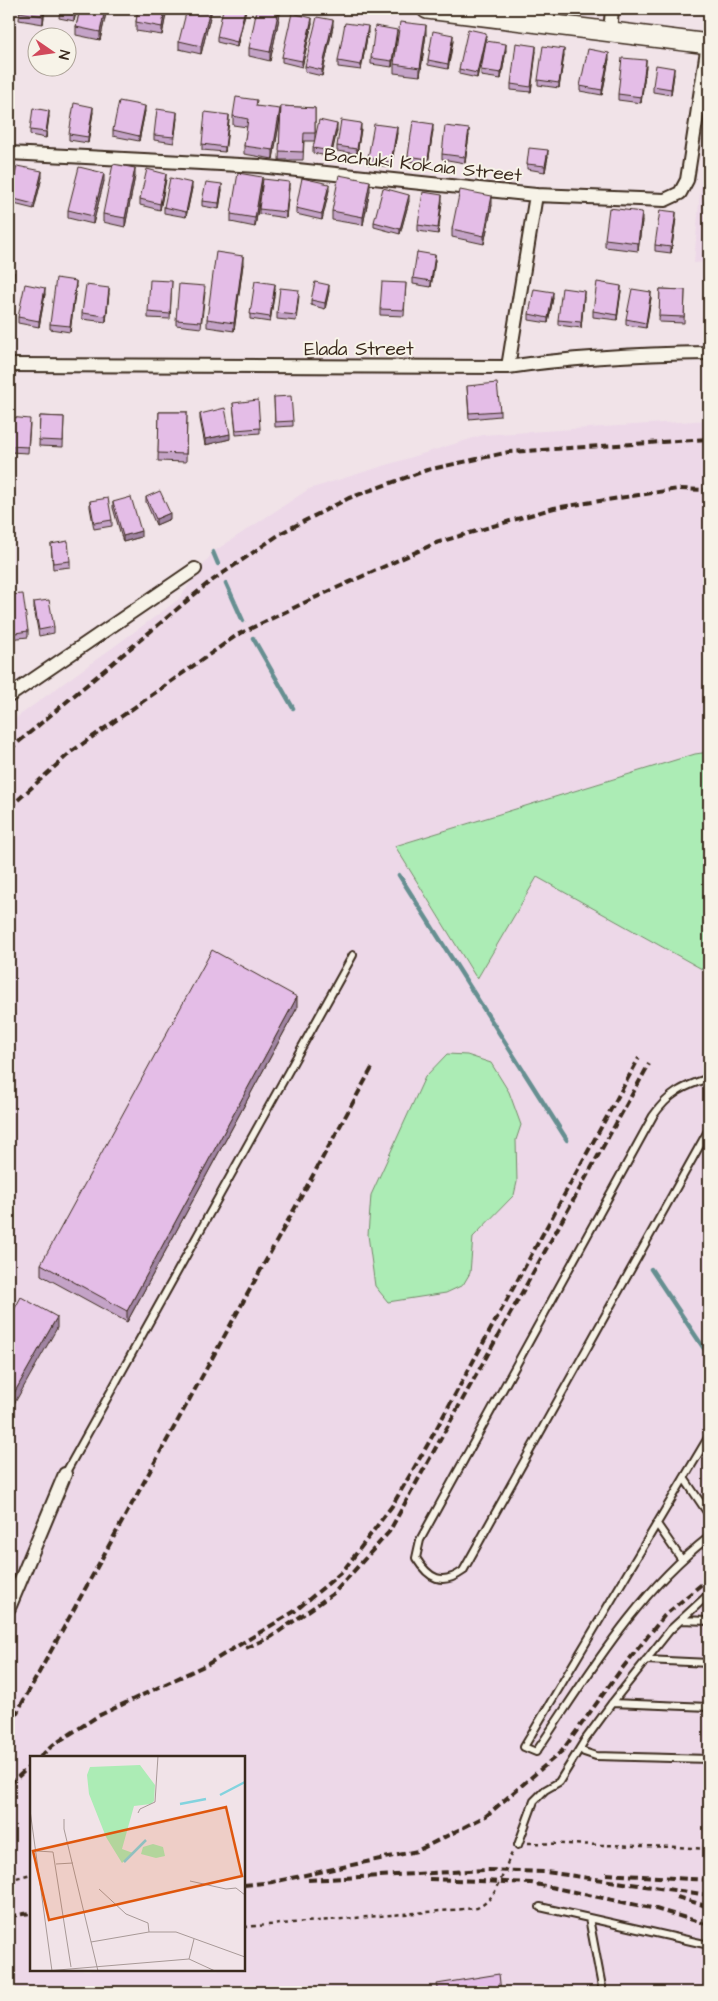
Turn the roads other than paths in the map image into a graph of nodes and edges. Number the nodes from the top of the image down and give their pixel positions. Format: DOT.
graph roads {
  1 [pos="427,9"];
  2 [pos="612,9"];
  3 [pos="610,33"];
  4 [pos="709,44"];
  5 [pos="9,152"];
  6 [pos="536,195"];
  7 [pos="709,353"];
  8 [pos="9,365"];
  9 [pos="508,367"];
  10 [pos="195,569"];
  11 [pos="9,696"];
  12 [pos="353,955"];
  13 [pos="709,1078"];
  14 [pos="709,1129"];
  15 [pos="709,1436"];
  16 [pos="65,1474"];
  17 [pos="684,1478"];
  18 [pos="709,1515"];
  19 [pos="657,1524"];
  20 [pos="709,1537"];
  21 [pos="682,1560"];
  22 [pos="709,1594"];
  23 [pos="9,1608"];
  24 [pos="681,1620"];
  25 [pos="709,1621"];
  26 [pos="646,1660"];
  27 [pos="709,1663"];
  28 [pos="612,1703"];
  29 [pos="709,1707"];
  30 [pos="580,1748"];
  31 [pos="709,1759"];
  32 [pos="518,1845"];
  33 [pos="540,1907"];
  34 [pos="589,1918"];
  35 [pos="709,1945"];
  36 [pos="603,1992"];
  1 -- 3 [label="main road"];
  2 -- 3 [label="street"];
  3 -- 4 [label="main road"];
  4 -- 6 [label="street, Bachuki Kokaia Street"];
  5 -- 6 [label="street, Bachuki Kokaia Street"];
  6 -- 9 [label="street"];
  7 -- 9 [label="street, Elada Street"];
  8 -- 9 [label="street, Elada Street"];
  10 -- 11 [label="street"];
  12 -- 16 [label="lane"];
  13 -- 14 [label="lane"];
  15 -- 17 [label="lane"];
  16 -- 23 [label="street"];
  17 -- 18 [label="lane"];
  17 -- 19 [label="lane"];
  19 -- 21 [label="lane"];
  19 -- 21 [label="lane"];
  20 -- 21 [label="lane"];
  22 -- 24 [label="lane"];
  24 -- 25 [label="lane"];
  24 -- 26 [label="lane"];
  26 -- 27 [label="lane"];
  26 -- 28 [label="lane"];
  28 -- 29 [label="lane"];
  28 -- 30 [label="lane"];
  30 -- 31 [label="lane"];
  30 -- 32 [label="lane"];
  33 -- 34 [label="lane"];
  34 -- 35 [label="lane"];
  34 -- 36 [label="lane"];
}
